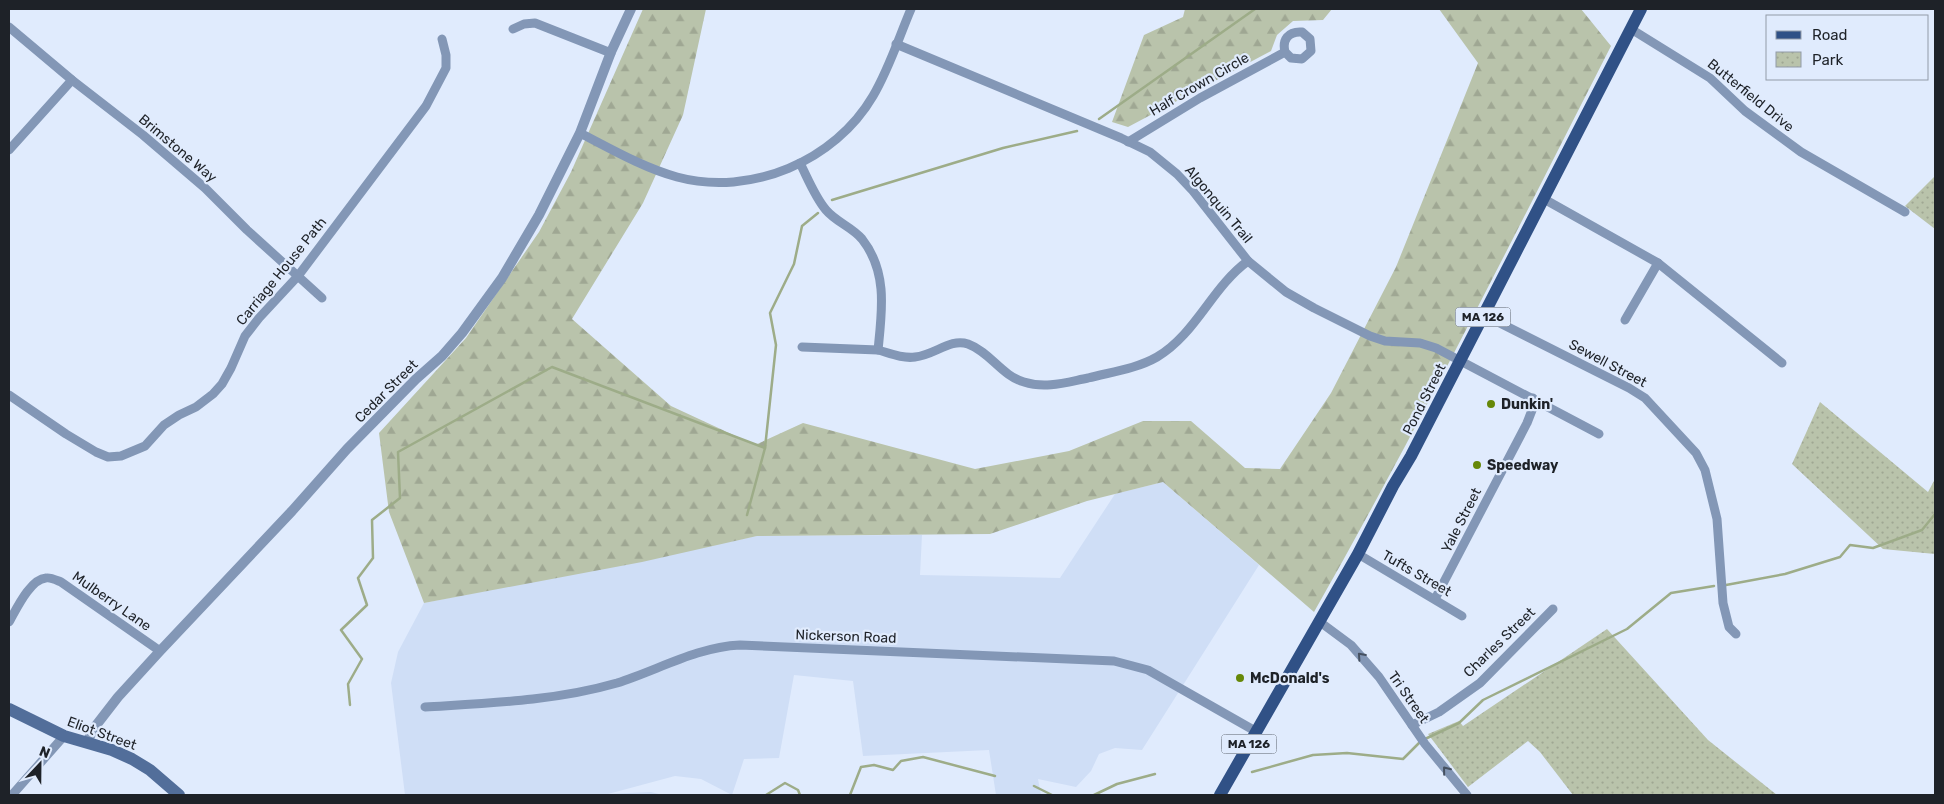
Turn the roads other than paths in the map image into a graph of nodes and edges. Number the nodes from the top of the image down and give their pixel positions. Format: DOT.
graph roads {
  1 [pos="632,9"];
  2 [pos="911,9"];
  3 [pos="1641,9"];
  4 [pos="9,27"];
  5 [pos="513,29"];
  6 [pos="1631,29"];
  7 [pos="442,39"];
  8 [pos="896,44"];
  9 [pos="1285,52"];
  10 [pos="611,53"];
  11 [pos="72,80"];
  12 [pos="580,133"];
  13 [pos="1128,142"];
  14 [pos="9,150"];
  15 [pos="800,163"];
  16 [pos="1544,199"];
  17 [pos="1905,212"];
  18 [pos="1248,261"];
  19 [pos="1658,263"];
  20 [pos="298,276"];
  21 [pos="322,298"];
  22 [pos="1484,315"];
  23 [pos="1625,320"];
  24 [pos="802,347"];
  25 [pos="878,350"];
  26 [pos="1461,360"];
  27 [pos="1782,363"];
  28 [pos="9,395"];
  29 [pos="1533,398"];
  30 [pos="1599,434"];
  31 [pos="1358,554"];
  32 [pos="1435,599"];
  33 [pos="1553,609"];
  34 [pos="1462,616"];
  35 [pos="9,622"];
  36 [pos="1320,622"];
  37 [pos="1736,634"];
  38 [pos="160,651"];
  39 [pos="425,707"];
  40 [pos="9,709"];
  41 [pos="1412,725"];
  42 [pos="1257,732"];
  43 [pos="64,736"];
  44 [pos="87,742"];
  45 [pos="12,795"];
  46 [pos="179,795"];
  47 [pos="1220,795"];
  48 [pos="1467,795"];
  1 -- 10 [label="street, Cedar Street"];
  2 -- 8 [label="street"];
  3 -- 6 [label="main road, Pond Street / MA 126"];
  4 -- 11 [label="street, Brimstone Way"];
  5 -- 10 [label="street"];
  6 -- 16 [label="main road, Pond Street / MA 126"];
  6 -- 17 [label="street, Butterfield Drive"];
  7 -- 20 [label="street, Carriage House Path"];
  8 -- 13 [label="street, Algonquin Trail"];
  8 -- 15 [label="street"];
  9 -- 13 [label="street, Half Crown Circle"];
  10 -- 12 [label="street, Cedar Street"];
  11 -- 14 [label="street"];
  11 -- 20 [label="street, Brimstone Way"];
  12 -- 15 [label="street"];
  12 -- 38 [label="street, Cedar Street"];
  13 -- 18 [label="street, Algonquin Trail"];
  15 -- 25 [label="street"];
  16 -- 19 [label="street"];
  16 -- 22 [label="main road, Pond Street / MA 126"];
  18 -- 25 [label="street"];
  18 -- 26 [label="street, Algonquin Trail"];
  19 -- 23 [label="street"];
  19 -- 27 [label="street"];
  20 -- 21 [label="street, Brimstone Way"];
  20 -- 28 [label="street, Carriage House Path"];
  22 -- 26 [label="main road, Pond Street / MA 126"];
  22 -- 37 [label="street, Sewell Street"];
  24 -- 25 [label="street"];
  26 -- 29 [label="street, Algonquin Trail"];
  26 -- 31 [label="main road, Pond Street / MA 126"];
  29 -- 30 [label="street, Algonquin Trail"];
  29 -- 32 [label="street, Yale Street"];
  31 -- 32 [label="street, Tufts Street"];
  31 -- 36 [label="main road, Pond Street / MA 126"];
  32 -- 34 [label="street, Tufts Street"];
  33 -- 41 [label="street, Charles Street"];
  35 -- 38 [label="street, Mulberry Lane"];
  41 -- 36 [label="street, Tri Street, one-way"];
  36 -- 42 [label="main road, Pond Street / MA 126"];
  38 -- 44 [label="street, Cedar Street"];
  39 -- 42 [label="street, Nickerson Road"];
  40 -- 43 [label="main road, Eliot Street"];
  48 -- 41 [label="street, Tri Street, one-way"];
  42 -- 47 [label="main road, Pond Street / MA 126"];
  43 -- 44 [label="main road, Eliot Street"];
  43 -- 45 [label="street"];
  44 -- 46 [label="main road, Eliot Street"];
}
